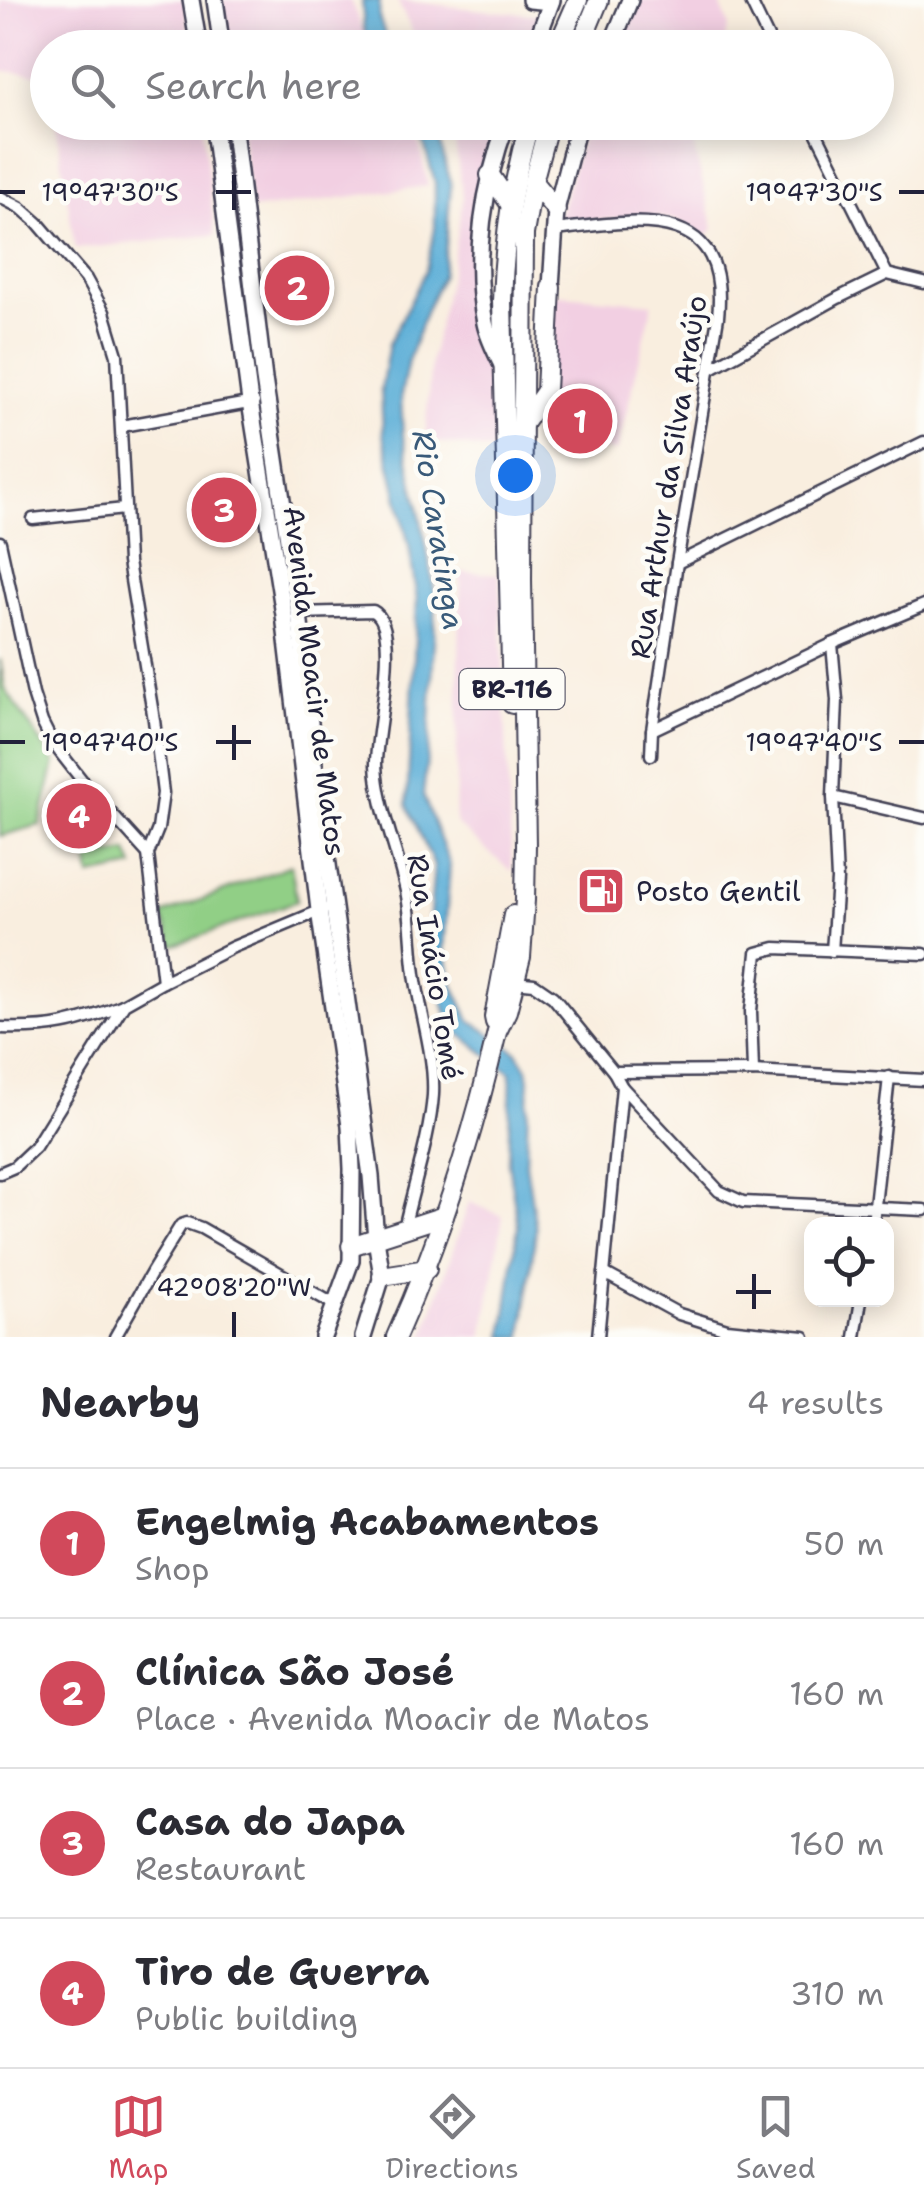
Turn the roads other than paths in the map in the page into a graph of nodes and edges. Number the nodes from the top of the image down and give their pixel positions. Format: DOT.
graph roads {
  1 [pos="191,0"];
  2 [pos="215,0"];
  3 [pos="530,0"];
  4 [pos="630,0"];
  5 [pos="750,0"];
  6 [pos="552,1"];
  7 [pos="575,6"];
  8 [pos="196,30"];
  9 [pos="219,30"];
  10 [pos="541,30"];
  11 [pos="565,30"];
  12 [pos="617,30"];
  13 [pos="764,30"];
  14 [pos="215,140"];
  15 [pos="235,140"];
  16 [pos="501,140"];
  17 [pos="525,140"];
  18 [pos="544,140"];
  19 [pos="574,140"];
  20 [pos="819,140"];
  21 [pos="490,175"];
  22 [pos="533,182"];
  23 [pos="242,195"];
  24 [pos="0,197"];
  25 [pos="224,198"];
  26 [pos="510,204"];
  27 [pos="556,210"];
  28 [pos="554,230"];
  29 [pos="886,274"];
  30 [pos="924,283"];
  31 [pos="552,287"];
  32 [pos="524,300"];
  33 [pos="502,301"];
  34 [pos="503,368"];
  35 [pos="710,369"];
  36 [pos="268,398"];
  37 [pos="250,402"];
  38 [pos="522,424"];
  39 [pos="122,426"];
  40 [pos="924,442"];
  41 [pos="124,509"];
  42 [pos="33,519"];
  43 [pos="0,542"];
  44 [pos="677,564"];
  45 [pos="924,605"];
  46 [pos="292,614"];
  47 [pos="832,644"];
  48 [pos="652,730"];
  49 [pos="651,755"];
  50 [pos="834,797"];
  51 [pos="924,818"];
  52 [pos="148,854"];
  53 [pos="327,909"];
  54 [pos="832,952"];
  55 [pos="924,954"];
  56 [pos="163,982"];
  57 [pos="515,982"];
  58 [pos="124,1004"];
  59 [pos="501,1010"];
  60 [pos="0,1028"];
  61 [pos="754,1071"];
  62 [pos="614,1072"];
  63 [pos="889,1077"];
  64 [pos="924,1080"];
  65 [pos="622,1087"];
  66 [pos="0,1173"];
  67 [pos="876,1210"];
  68 [pos="924,1210"];
  69 [pos="444,1216"];
  70 [pos="875,1217"];
  71 [pos="404,1229"];
  72 [pos="376,1239"];
  73 [pos="351,1246"];
  74 [pos="427,1268"];
  75 [pos="604,1273"];
  76 [pos="382,1276"];
  77 [pos="335,1304"];
  78 [pos="860,1307"];
  79 [pos="727,1333"];
  80 [pos="115,1337"];
  81 [pos="322,1337"];
  82 [pos="363,1337"];
  83 [pos="396,1337"];
  84 [pos="598,1337"];
  85 [pos="804,1337"];
  86 [pos="855,1337"];
  1 -- 8 [label="main road"];
  2 -- 9 [label="main road"];
  3 -- 6 [label="main road"];
  4 -- 12 [label="main road"];
  5 -- 13 [label="street"];
  6 -- 10 [label="main road"];
  7 -- 11 [label="highway"];
  14 -- 25 [label="main road, Avenida Moacir de Matos"];
  15 -- 23 [label="main road, Avenida Moacir de Matos"];
  16 -- 21 [label="main road"];
  17 -- 26 [label="highway, BR-116"];
  18 -- 22 [label="highway, BR-116"];
  19 -- 27 [label="main road"];
  20 -- 29 [label="street"];
  21 -- 26 [label="highway"];
  21 -- 34 [label="main road"];
  22 -- 27 [label="highway"];
  22 -- 32 [label="highway, BR-116"];
  23 -- 25 [label="main road"];
  23 -- 36 [label="main road, Avenida Moacir de Matos"];
  24 -- 39 [label="street"];
  25 -- 37 [label="main road, Avenida Moacir de Matos"];
  26 -- 33 [label="highway, BR-116"];
  27 -- 28 [label="main road"];
  28 -- 31 [label="main road"];
  28 -- 35 [label="street, Rua Arthur da Silva Araújo"];
  29 -- 30 [label="street"];
  29 -- 35 [label="street"];
  31 -- 32 [label="highway"];
  31 -- 38 [label="highway"];
  32 -- 33 [label="highway"];
  32 -- 38 [label="highway, BR-116"];
  33 -- 34 [label="highway, BR-116"];
  34 -- 59 [label="highway, BR-116"];
  35 -- 44 [label="street, Rua Arthur da Silva Araújo"];
  36 -- 37 [label="street"];
  36 -- 46 [label="main road, Avenida Moacir de Matos"];
  37 -- 39 [label="street"];
  37 -- 46 [label="main road, Avenida Moacir de Matos"];
  38 -- 57 [label="highway, BR-116"];
  39 -- 41 [label="street"];
  40 -- 44 [label="street"];
  41 -- 42 [label="street"];
  41 -- 52 [label="street"];
  43 -- 52 [label="street"];
  44 -- 48 [label="street, Rua Arthur da Silva Araújo"];
  45 -- 47 [label="street"];
  46 -- 53 [label="main road, Avenida Moacir de Matos"];
  46 -- 71 [label="street, Rua Inácio Tomé"];
  47 -- 48 [label="street"];
  47 -- 50 [label="street"];
  48 -- 49 [label="street, Rua Arthur da Silva Araújo"];
  50 -- 51 [label="street"];
  50 -- 54 [label="street"];
  52 -- 56 [label="street"];
  53 -- 56 [label="street"];
  53 -- 72 [label="main road, Avenida Moacir de Matos"];
  53 -- 73 [label="main road, Avenida Moacir de Matos"];
  54 -- 55 [label="street"];
  54 -- 61 [label="street"];
  56 -- 58 [label="street"];
  57 -- 59 [label="highway, BR-116"];
  57 -- 62 [label="street"];
  58 -- 60 [label="street"];
  58 -- 66 [label="street"];
  59 -- 69 [label="highway, BR-116"];
  61 -- 62 [label="street"];
  61 -- 63 [label="street"];
  62 -- 65 [label="street"];
  63 -- 64 [label="street"];
  63 -- 67 [label="street"];
  65 -- 67 [label="street"];
  65 -- 75 [label="street"];
  67 -- 68 [label="street"];
  67 -- 70 [label="street"];
  69 -- 71 [label="highway"];
  69 -- 74 [label="highway, BR-116"];
  71 -- 72 [label="highway"];
  72 -- 73 [label="highway"];
  72 -- 76 [label="main road, Avenida Moacir de Matos"];
  73 -- 77 [label="main road, Avenida Moacir de Matos"];
  74 -- 76 [label="highway"];
  74 -- 83 [label="highway, BR-116"];
  75 -- 79 [label="street"];
  75 -- 84 [label="street"];
  76 -- 82 [label="main road"];
  77 -- 80 [label="street"];
  77 -- 81 [label="main road, Avenida Moacir de Matos"];
  78 -- 86 [label="street"];
  79 -- 85 [label="street"];
}
